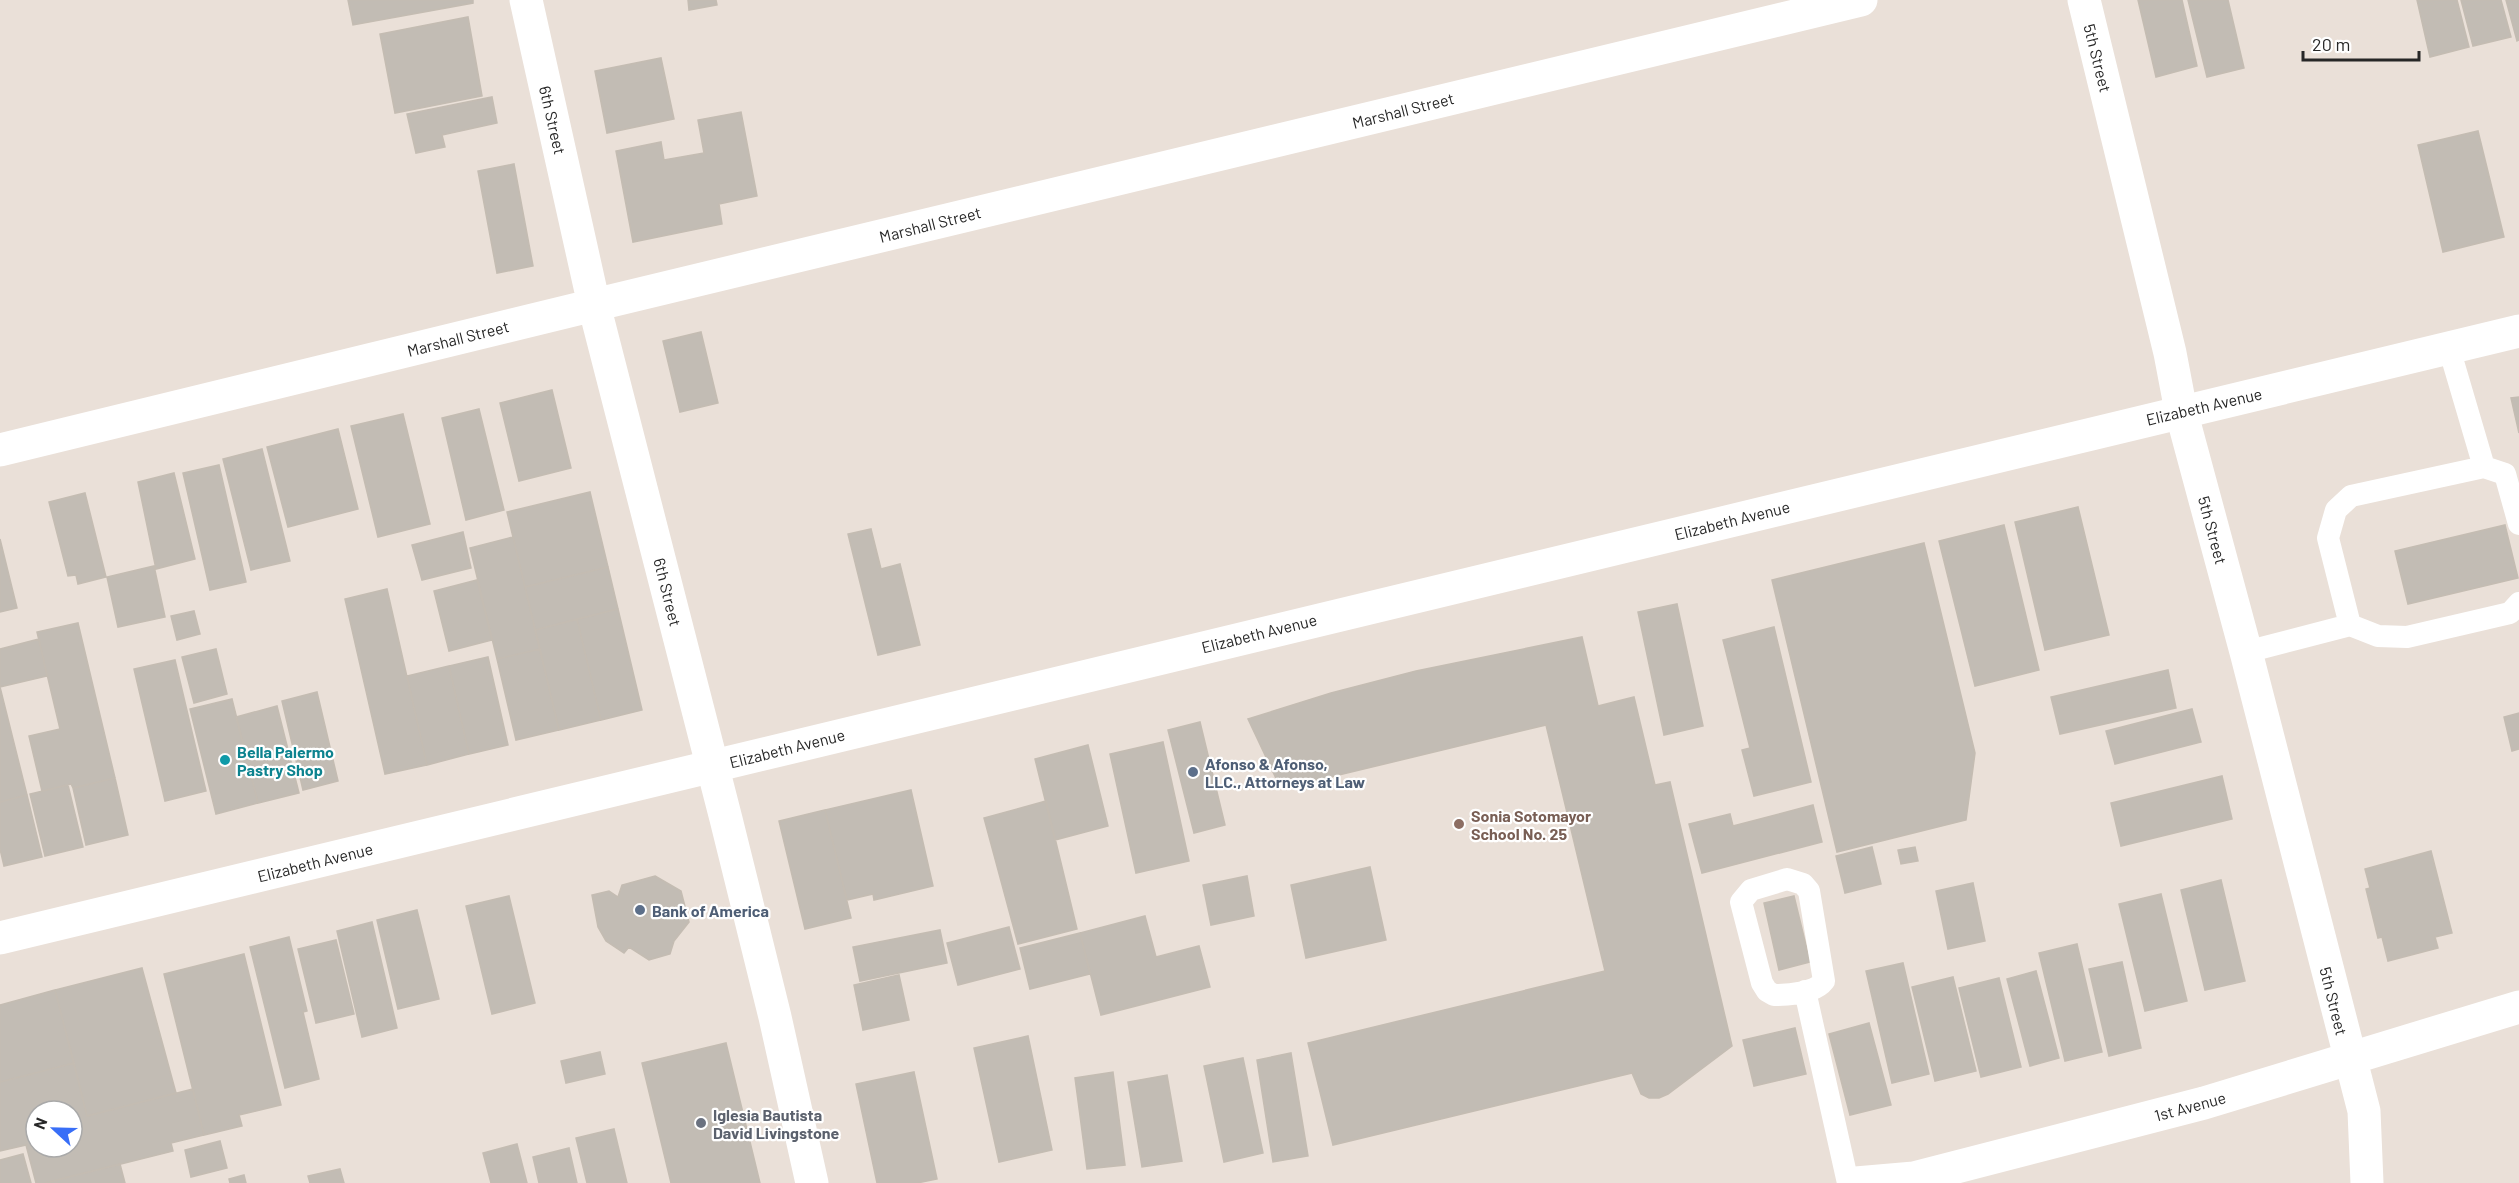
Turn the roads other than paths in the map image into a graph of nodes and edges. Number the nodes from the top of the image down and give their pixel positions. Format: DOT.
graph roads {
  1 [pos="526,0"];
  2 [pos="1861,0"];
  3 [pos="2084,0"];
  4 [pos="594,305"];
  5 [pos="2519,331"];
  6 [pos="2449,348"];
  7 [pos="2181,411"];
  8 [pos="0,450"];
  9 [pos="2484,467"];
  10 [pos="2519,525"];
  11 [pos="2519,603"];
  12 [pos="2350,625"];
  13 [pos="2246,652"];
  14 [pos="713,765"];
  15 [pos="0,938"];
  16 [pos="1805,991"];
  17 [pos="2519,1007"];
  18 [pos="2349,1058"];
  19 [pos="1915,1180"];
  20 [pos="812,1183"];
  21 [pos="1848,1183"];
  22 [pos="1857,1183"];
  23 [pos="2367,1183"];
  1 -- 4 [label="street, 6th Street"];
  2 -- 4 [label="street, Marshall Street"];
  3 -- 7 [label="street, 5th Street"];
  4 -- 8 [label="street, Marshall Street"];
  4 -- 14 [label="street, 6th Street"];
  5 -- 6 [label="street, Elizabeth Avenue"];
  6 -- 7 [label="street, Elizabeth Avenue"];
  6 -- 9 [label="lane"];
  7 -- 13 [label="street, 5th Street"];
  7 -- 14 [label="street, Elizabeth Avenue"];
  9 -- 10 [label="lane"];
  9 -- 12 [label="lane"];
  11 -- 12 [label="lane"];
  12 -- 13 [label="lane"];
  13 -- 18 [label="street, 5th Street"];
  14 -- 15 [label="street, Elizabeth Avenue"];
  14 -- 20 [label="street, 6th Street"];
  16 -- 16 [label="lane"];
  16 -- 21 [label="lane"];
  17 -- 18 [label="street, 1st Avenue"];
  18 -- 19 [label="street, 1st Avenue"];
  18 -- 23 [label="street, 5th Street"];
  19 -- 22 [label="street, 1st Avenue"];
}
